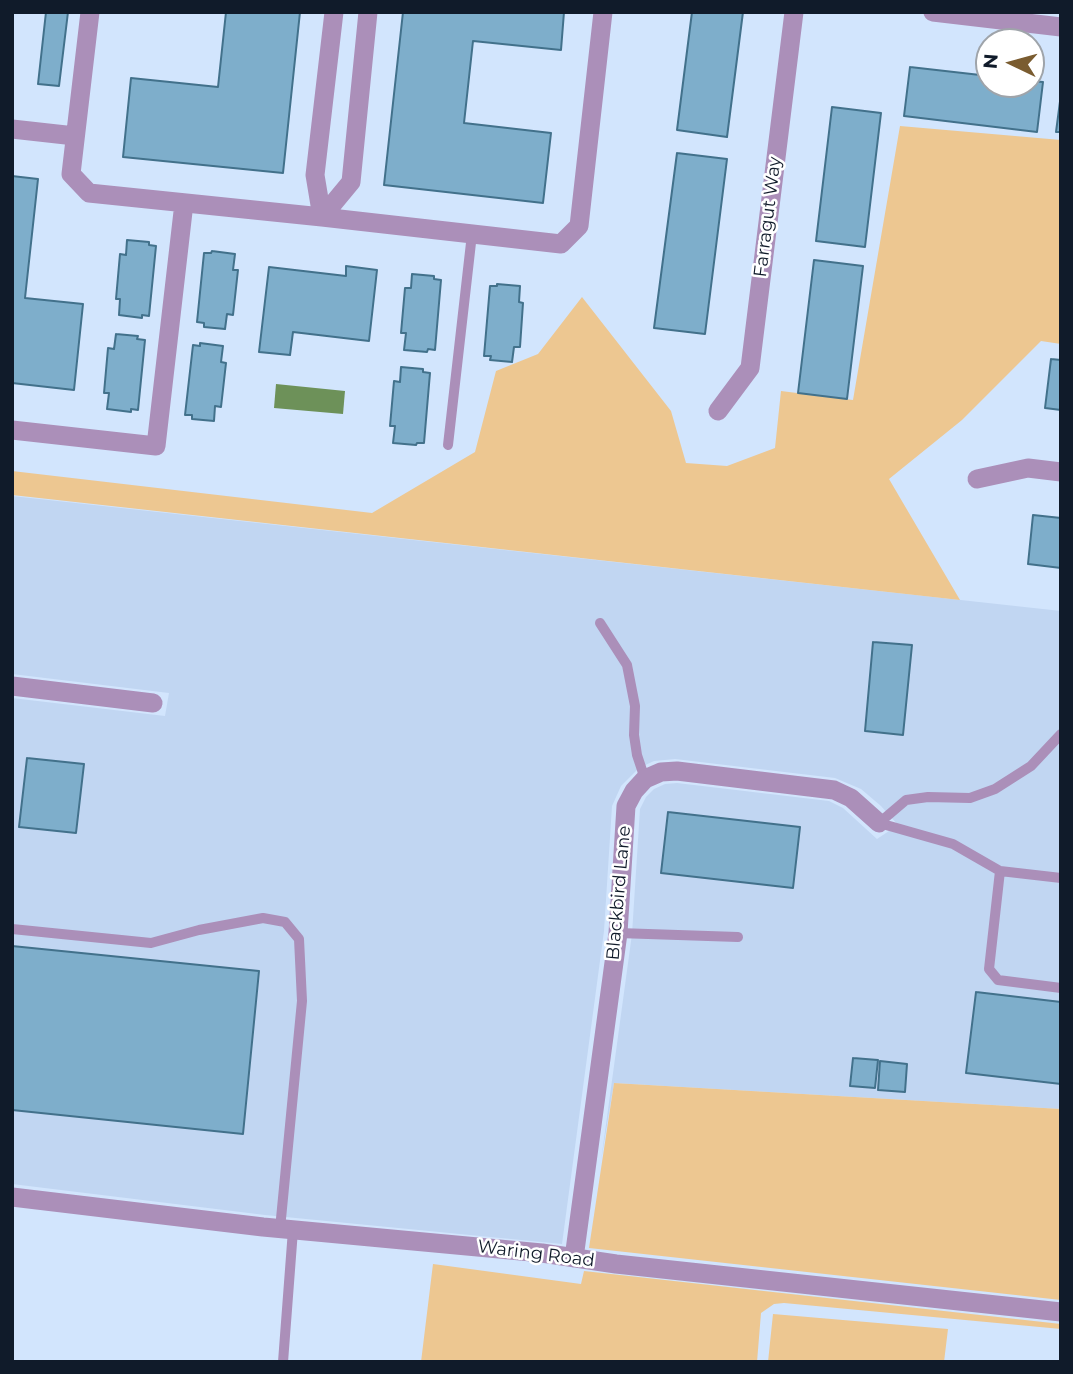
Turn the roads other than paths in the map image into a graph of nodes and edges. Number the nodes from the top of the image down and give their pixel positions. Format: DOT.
graph roads {
  1 [pos="90,12"];
  2 [pos="334,12"];
  3 [pos="368,12"];
  4 [pos="603,12"];
  5 [pos="794,12"];
  6 [pos="933,12"];
  7 [pos="1061,27"];
  8 [pos="12,129"];
  9 [pos="75,136"];
  10 [pos="184,203"];
  11 [pos="322,217"];
  12 [pos="472,234"];
  13 [pos="718,411"];
  14 [pos="12,430"];
  15 [pos="449,445"];
  16 [pos="1061,472"];
  17 [pos="977,479"];
  18 [pos="600,623"];
  19 [pos="12,686"];
  20 [pos="153,703"];
  21 [pos="1061,734"];
  22 [pos="645,779"];
  23 [pos="879,823"];
  24 [pos="1000,871"];
  25 [pos="1061,878"];
  26 [pos="12,929"];
  27 [pos="618,933"];
  28 [pos="737,937"];
  29 [pos="1061,988"];
  30 [pos="12,1197"];
  31 [pos="287,1229"];
  32 [pos="574,1258"];
  33 [pos="1061,1312"];
  34 [pos="283,1362"];
  1 -- 9 [label="street"];
  2 -- 11 [label="street"];
  3 -- 11 [label="street"];
  4 -- 12 [label="street"];
  5 -- 13 [label="street, Farragut Way"];
  6 -- 7 [label="street"];
  8 -- 9 [label="street"];
  9 -- 10 [label="street"];
  10 -- 11 [label="street"];
  10 -- 14 [label="street"];
  11 -- 12 [label="street"];
  12 -- 15 [label="lane"];
  16 -- 17 [label="street"];
  18 -- 22 [label="lane"];
  19 -- 20 [label="street"];
  21 -- 23 [label="lane"];
  22 -- 23 [label="street"];
  22 -- 27 [label="street, Blackbird Lane"];
  23 -- 24 [label="lane"];
  24 -- 25 [label="lane"];
  24 -- 29 [label="lane"];
  26 -- 31 [label="lane"];
  27 -- 28 [label="lane"];
  27 -- 32 [label="street, Blackbird Lane"];
  30 -- 31 [label="street, Waring Road"];
  31 -- 32 [label="street, Waring Road"];
  31 -- 34 [label="lane"];
  32 -- 33 [label="street, Waring Road"];
}
